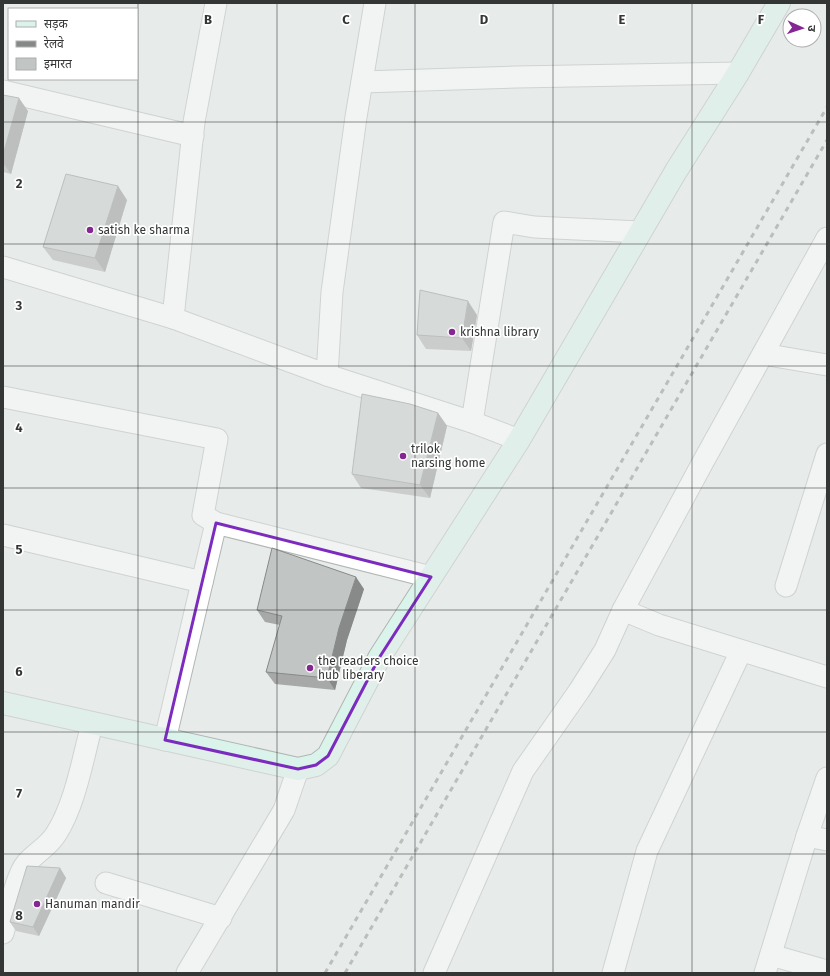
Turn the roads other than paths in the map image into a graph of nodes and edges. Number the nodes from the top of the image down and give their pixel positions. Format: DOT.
graph roads {
  1 [pos="216,3"];
  2 [pos="375,3"];
  3 [pos="779,3"];
  4 [pos="738,74"];
  5 [pos="362,82"];
  6 [pos="3,91"];
  7 [pos="192,136"];
  8 [pos="640,232"];
  9 [pos="827,238"];
  10 [pos="3,267"];
  11 [pos="173,318"];
  12 [pos="763,354"];
  13 [pos="827,365"];
  14 [pos="326,376"];
  15 [pos="3,397"];
  16 [pos="472,422"];
  17 [pos="519,440"];
  18 [pos="827,454"];
  19 [pos="216,523"];
  20 [pos="3,535"];
  21 [pos="431,577"];
  22 [pos="202,582"];
  23 [pos="786,586"];
  24 [pos="623,610"];
  25 [pos="741,651"];
  26 [pos="827,677"];
  27 [pos="3,703"];
  28 [pos="92,724"];
  29 [pos="165,740"];
  30 [pos="298,769"];
  31 [pos="827,778"];
  32 [pos="807,836"];
  33 [pos="827,840"];
  34 [pos="106,883"];
  35 [pos="221,918"];
  36 [pos="3,933"];
  37 [pos="768,964"];
  38 [pos="827,971"];
  39 [pos="187,973"];
  40 [pos="434,973"];
  41 [pos="613,973"];
  1 -- 7 [label="street"];
  2 -- 5 [label="street"];
  3 -- 4 [label="street"];
  4 -- 5 [label="street"];
  4 -- 8 [label="street"];
  5 -- 14 [label="street"];
  6 -- 7 [label="street"];
  7 -- 11 [label="street"];
  8 -- 16 [label="street"];
  8 -- 17 [label="street"];
  9 -- 12 [label="street"];
  10 -- 11 [label="street"];
  11 -- 14 [label="street"];
  12 -- 13 [label="street"];
  12 -- 24 [label="street"];
  14 -- 16 [label="street"];
  15 -- 19 [label="street"];
  16 -- 17 [label="street"];
  17 -- 21 [label="street"];
  18 -- 23 [label="street"];
  19 -- 21 [label="street"];
  19 -- 22 [label="street"];
  20 -- 22 [label="street"];
  21 -- 30 [label="street"];
  22 -- 29 [label="street"];
  24 -- 25 [label="street"];
  24 -- 40 [label="street"];
  25 -- 26 [label="street"];
  25 -- 41 [label="street"];
  27 -- 28 [label="street"];
  28 -- 29 [label="street"];
  28 -- 36 [label="street"];
  29 -- 30 [label="street"];
  30 -- 35 [label="street"];
  31 -- 32 [label="street"];
  32 -- 33 [label="street"];
  32 -- 37 [label="street"];
  34 -- 35 [label="street"];
  35 -- 39 [label="street"];
  37 -- 38 [label="street"];
}
